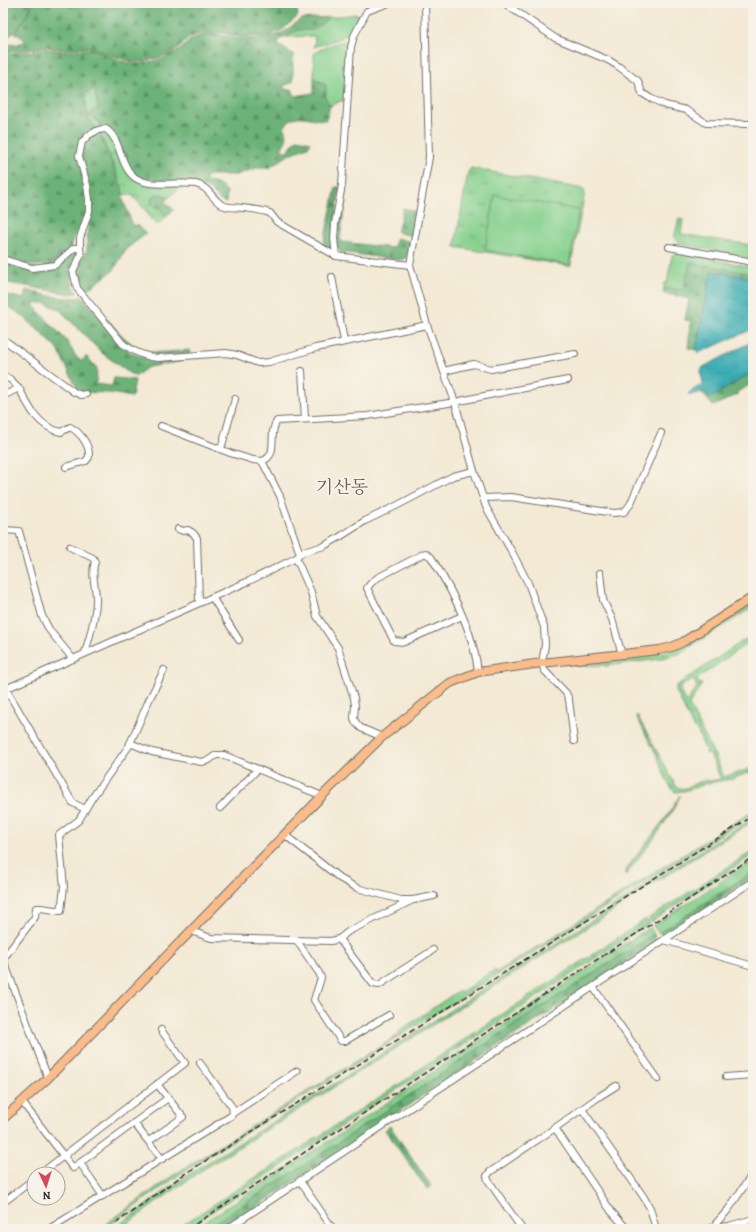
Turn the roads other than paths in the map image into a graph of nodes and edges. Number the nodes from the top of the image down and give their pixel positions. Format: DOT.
graph roads {
  1 [pos="389,3"];
  2 [pos="425,3"];
  3 [pos="504,3"];
  4 [pos="749,124"];
  5 [pos="669,247"];
  6 [pos="80,248"];
  7 [pos="336,256"];
  8 [pos="3,259"];
  9 [pos="753,262"];
  10 [pos="410,266"];
  11 [pos="332,278"];
  12 [pos="426,325"];
  13 [pos="3,338"];
  14 [pos="344,341"];
  15 [pos="575,354"];
  16 [pos="302,371"];
  17 [pos="444,371"];
  18 [pos="3,377"];
  19 [pos="568,380"];
  20 [pos="19,388"];
  21 [pos="86,394"];
  22 [pos="3,396"];
  23 [pos="234,399"];
  24 [pos="455,402"];
  25 [pos="305,419"];
  26 [pos="161,426"];
  27 [pos="661,433"];
  28 [pos="221,449"];
  29 [pos="262,461"];
  30 [pos="66,467"];
  31 [pos="474,471"];
  32 [pos="483,498"];
  33 [pos="178,529"];
  34 [pos="3,530"];
  35 [pos="70,547"];
  36 [pos="298,556"];
  37 [pos="600,573"];
  38 [pos="212,597"];
  39 [pos="753,597"];
  40 [pos="199,602"];
  41 [pos="462,616"];
  42 [pos="239,640"];
  43 [pos="85,653"];
  44 [pos="622,654"];
  45 [pos="73,659"];
  46 [pos="542,662"];
  47 [pos="164,670"];
  48 [pos="478,672"];
  49 [pos="5,689"];
  50 [pos="382,737"];
  51 [pos="574,741"];
  52 [pos="130,743"];
  53 [pos="258,768"];
  54 [pos="322,796"];
  55 [pos="220,808"];
  56 [pos="85,809"];
  57 [pos="285,835"];
  58 [pos="753,881"];
  59 [pos="434,896"];
  60 [pos="413,900"];
  61 [pos="191,931"];
  62 [pos="339,939"];
  63 [pos="664,940"];
  64 [pos="297,941"];
  65 [pos="433,950"];
  66 [pos="3,959"];
  67 [pos="753,966"];
  68 [pos="593,987"];
  69 [pos="390,1015"];
  70 [pos="161,1030"];
  71 [pos="200,1063"];
  72 [pos="297,1071"];
  73 [pos="753,1075"];
  74 [pos="726,1077"];
  75 [pos="48,1078"];
  76 [pos="658,1078"];
  77 [pos="157,1084"];
  78 [pos="616,1086"];
  79 [pos="168,1098"];
  80 [pos="22,1102"];
  81 [pos="582,1109"];
  82 [pos="233,1113"];
  83 [pos="3,1119"];
  84 [pos="134,1123"];
  85 [pos="555,1128"];
  86 [pos="149,1142"];
  87 [pos="63,1156"];
  88 [pos="162,1159"];
  89 [pos="80,1163"];
  90 [pos="50,1166"];
  91 [pos="753,1173"];
  92 [pos="300,1181"];
  93 [pos="26,1185"];
  94 [pos="103,1196"];
  95 [pos="5,1201"];
  96 [pos="753,1219"];
  97 [pos="49,1229"];
  98 [pos="227,1229"];
  99 [pos="333,1229"];
  100 [pos="522,1229"];
  101 [pos="627,1229"];
  102 [pos="656,1229"];
  103 [pos="712,1229"];
  1 -- 7 [label="street"];
  2 -- 10 [label="street"];
  3 -- 4 [label="street"];
  5 -- 9 [label="street"];
  6 -- 7 [label="street"];
  6 -- 8 [label="street"];
  6 -- 14 [label="street"];
  7 -- 10 [label="street"];
  10 -- 12 [label="street"];
  11 -- 14 [label="street"];
  12 -- 14 [label="street"];
  12 -- 17 [label="street"];
  13 -- 21 [label="street"];
  15 -- 17 [label="street"];
  16 -- 25 [label="street"];
  17 -- 24 [label="street"];
  18 -- 20 [label="street"];
  19 -- 24 [label="street"];
  20 -- 22 [label="street"];
  20 -- 30 [label="street"];
  23 -- 28 [label="street"];
  24 -- 25 [label="street"];
  24 -- 31 [label="street"];
  25 -- 29 [label="street"];
  26 -- 28 [label="street"];
  27 -- 32 [label="street"];
  28 -- 29 [label="street"];
  29 -- 36 [label="street"];
  31 -- 32 [label="street"];
  31 -- 36 [label="street"];
  32 -- 46 [label="street"];
  33 -- 40 [label="street"];
  34 -- 45 [label="street"];
  35 -- 43 [label="street"];
  36 -- 38 [label="street"];
  36 -- 50 [label="street"];
  37 -- 44 [label="street"];
  38 -- 40 [label="street"];
  38 -- 42 [label="street"];
  39 -- 44 [label="main road"];
  40 -- 43 [label="street"];
  41 -- 41 [label="street"];
  41 -- 48 [label="street"];
  43 -- 45 [label="street"];
  44 -- 46 [label="main road"];
  45 -- 49 [label="street"];
  46 -- 48 [label="main road"];
  46 -- 51 [label="street"];
  47 -- 52 [label="street"];
  48 -- 50 [label="main road"];
  49 -- 56 [label="street"];
  50 -- 54 [label="main road"];
  52 -- 53 [label="street"];
  52 -- 56 [label="street"];
  53 -- 54 [label="street"];
  53 -- 55 [label="street"];
  54 -- 57 [label="main road"];
  56 -- 66 [label="street"];
  57 -- 60 [label="street"];
  57 -- 61 [label="main road"];
  58 -- 63 [label="street"];
  59 -- 60 [label="street"];
  60 -- 62 [label="street"];
  61 -- 64 [label="street"];
  61 -- 75 [label="main road"];
  62 -- 64 [label="street"];
  62 -- 65 [label="street"];
  63 -- 67 [label="street"];
  63 -- 68 [label="street"];
  64 -- 69 [label="street"];
  66 -- 75 [label="street"];
  68 -- 76 [label="street"];
  68 -- 92 [label="street"];
  70 -- 77 [label="street"];
  71 -- 82 [label="street"];
  72 -- 82 [label="street"];
  73 -- 74 [label="street"];
  75 -- 80 [label="main road"];
  77 -- 79 [label="street"];
  77 -- 87 [label="street"];
  78 -- 81 [label="street"];
  79 -- 84 [label="street"];
  79 -- 86 [label="street"];
  80 -- 83 [label="main road"];
  80 -- 87 [label="street"];
  81 -- 85 [label="street"];
  81 -- 102 [label="street"];
  82 -- 88 [label="street"];
  84 -- 86 [label="street"];
  84 -- 89 [label="street"];
  85 -- 100 [label="street"];
  85 -- 101 [label="street"];
  86 -- 88 [label="street"];
  87 -- 89 [label="street"];
  87 -- 90 [label="street"];
  88 -- 94 [label="street"];
  89 -- 94 [label="street"];
  91 -- 103 [label="street"];
  92 -- 98 [label="street"];
  92 -- 99 [label="street"];
  93 -- 95 [label="street"];
  94 -- 97 [label="street"];
  96 -- 103 [label="street"];
}
